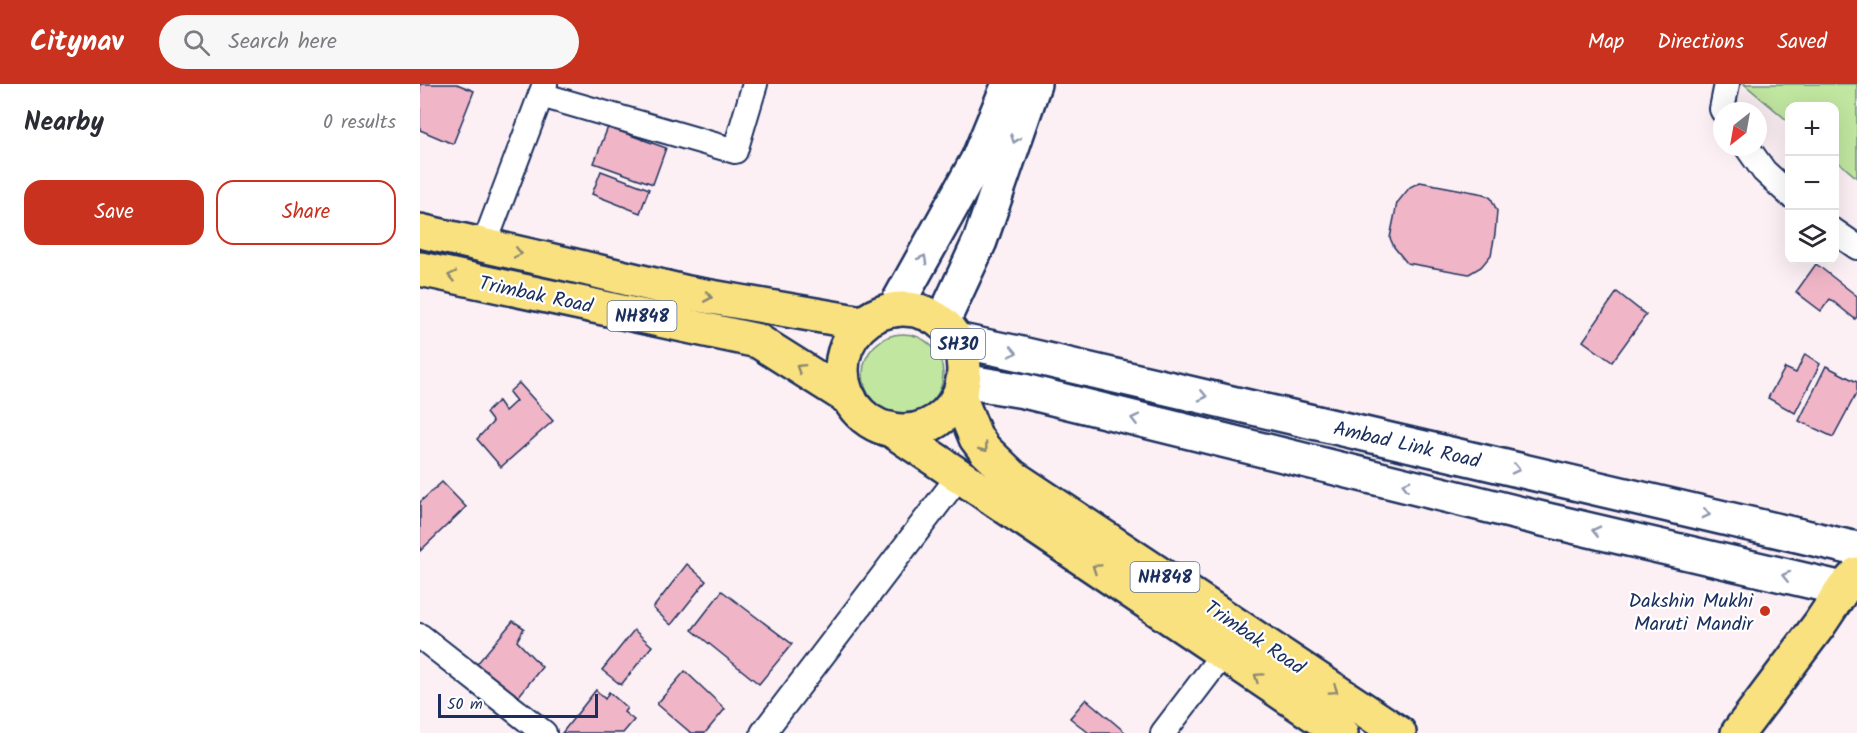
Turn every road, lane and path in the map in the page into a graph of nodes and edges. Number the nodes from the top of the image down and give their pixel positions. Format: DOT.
graph roads {
  1 [pos="755,84"];
  2 [pos="1009,84"];
  3 [pos="1034,84"];
  4 [pos="1727,84"];
  5 [pos="543,89"];
  6 [pos="1723,102"];
  7 [pos="1753,156"];
  8 [pos="1785,190"];
  9 [pos="420,231"];
  10 [pos="1839,234"];
  11 [pos="484,245"];
  12 [pos="1857,247"];
  13 [pos="420,269"];
  14 [pos="894,310"];
  15 [pos="862,323"];
  16 [pos="949,332"];
  17 [pos="961,388"];
  18 [pos="850,399"];
  19 [pos="890,429"];
  20 [pos="959,476"];
  21 [pos="1857,549"];
  22 [pos="1852,584"];
  23 [pos="420,636"];
  24 [pos="1223,654"];
  25 [pos="544,733"];
  26 [pos="762,733"];
  27 [pos="1163,733"];
  28 [pos="1341,733"];
  29 [pos="1399,733"];
  30 [pos="1738,733"];
  1 -- 5 [label="street"];
  14 -- 2 [label="main road, one-way"];
  3 -- 16 [label="main road, one-way"];
  4 -- 6 [label="street"];
  5 -- 11 [label="street"];
  7 -- 8 [label="street"];
  9 -- 11 [label="main road, Trimbak Road / NH848"];
  10 -- 12 [label="street"];
  11 -- 15 [label="main road, Trimbak Road / NH848, one-way"];
  18 -- 13 [label="main road, Trimbak Road / NH848, one-way"];
  14 -- 15 [label="main road, SH30"];
  14 -- 16 [label="main road, SH30"];
  15 -- 18 [label="main road"];
  16 -- 17 [label="main road, Trimbak Road / SH30"];
  16 -- 21 [label="main road, Ambad Link Road, one-way"];
  17 -- 19 [label="main road, Trimbak Road"];
  22 -- 17 [label="main road, Ambad Link Road, one-way"];
  17 -- 29 [label="main road, Trimbak Road / NH848, one-way"];
  18 -- 19 [label="main road, Trimbak Road"];
  19 -- 20 [label="main road, Trimbak Road / NH848"];
  24 -- 20 [label="main road, Trimbak Road / NH848, one-way"];
  20 -- 26 [label="street"];
  22 -- 30 [label="main road"];
  23 -- 25 [label="street"];
  24 -- 27 [label="street"];
  28 -- 24 [label="main road, Trimbak Road / NH848, one-way"];
}
